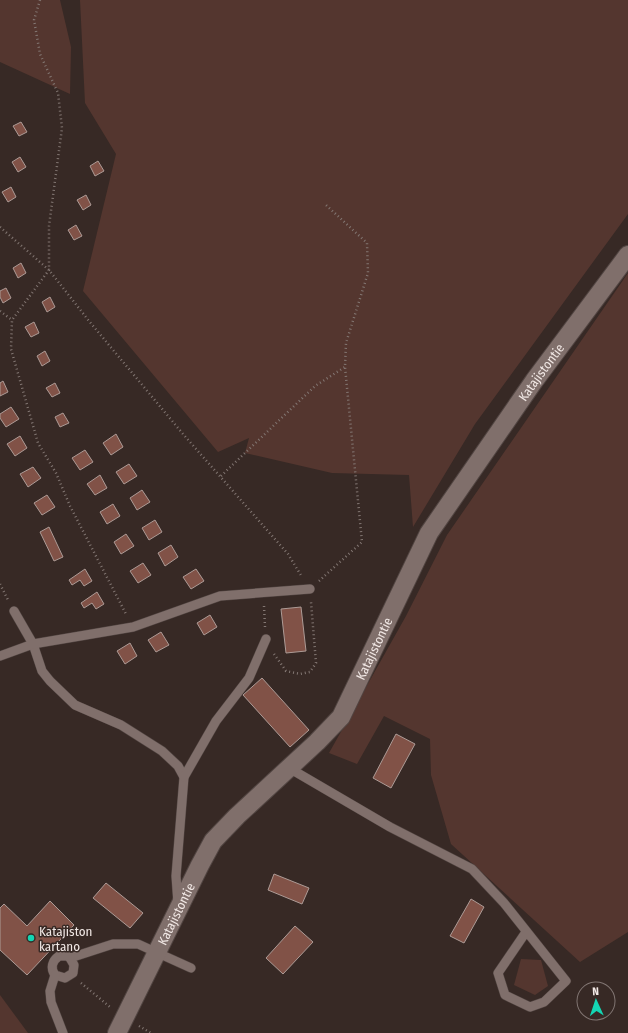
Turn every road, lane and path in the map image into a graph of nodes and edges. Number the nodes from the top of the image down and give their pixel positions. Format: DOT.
graph roads {
  1 [pos="40,0"];
  2 [pos="326,205"];
  3 [pos="0,227"];
  4 [pos="628,256"];
  5 [pos="49,270"];
  6 [pos="0,311"];
  7 [pos="12,320"];
  8 [pos="345,367"];
  9 [pos="0,584"];
  10 [pos="310,589"];
  11 [pos="14,611"];
  12 [pos="133,627"];
  13 [pos="266,640"];
  14 [pos="32,644"];
  15 [pos="0,656"];
  16 [pos="288,768"];
  17 [pos="184,777"];
  18 [pos="178,909"];
  19 [pos="526,932"];
  20 [pos="157,951"];
  21 [pos="70,958"];
  22 [pos="191,968"];
  23 [pos="55,975"];
  24 [pos="71,975"];
  25 [pos="121,1026"];
  26 [pos="63,1033"];
  1 -- 5 [label="path"];
  2 -- 8 [label="path"];
  3 -- 5 [label="path"];
  4 -- 16 [label="street, Katajistontie"];
  5 -- 7 [label="path"];
  5 -- 8 [label="path"];
  6 -- 7 [label="path"];
  7 -- 12 [label="path"];
  8 -- 10 [label="path"];
  9 -- 11 [label="path"];
  10 -- 12 [label="lane"];
  11 -- 14 [label="lane"];
  12 -- 14 [label="lane"];
  13 -- 17 [label="lane"];
  14 -- 15 [label="lane"];
  14 -- 17 [label="lane"];
  16 -- 18 [label="street, Katajistontie"];
  16 -- 19 [label="lane"];
  17 -- 18 [label="lane"];
  18 -- 20 [label="street, Katajistontie"];
  19 -- 19 [label="lane"];
  20 -- 21 [label="lane"];
  20 -- 22 [label="lane"];
  20 -- 25 [label="street, Katajistontie"];
  21 -- 23 [label="lane"];
  21 -- 24 [label="lane"];
  23 -- 24 [label="lane"];
  23 -- 26 [label="lane"];
  24 -- 25 [label="path"];
}
